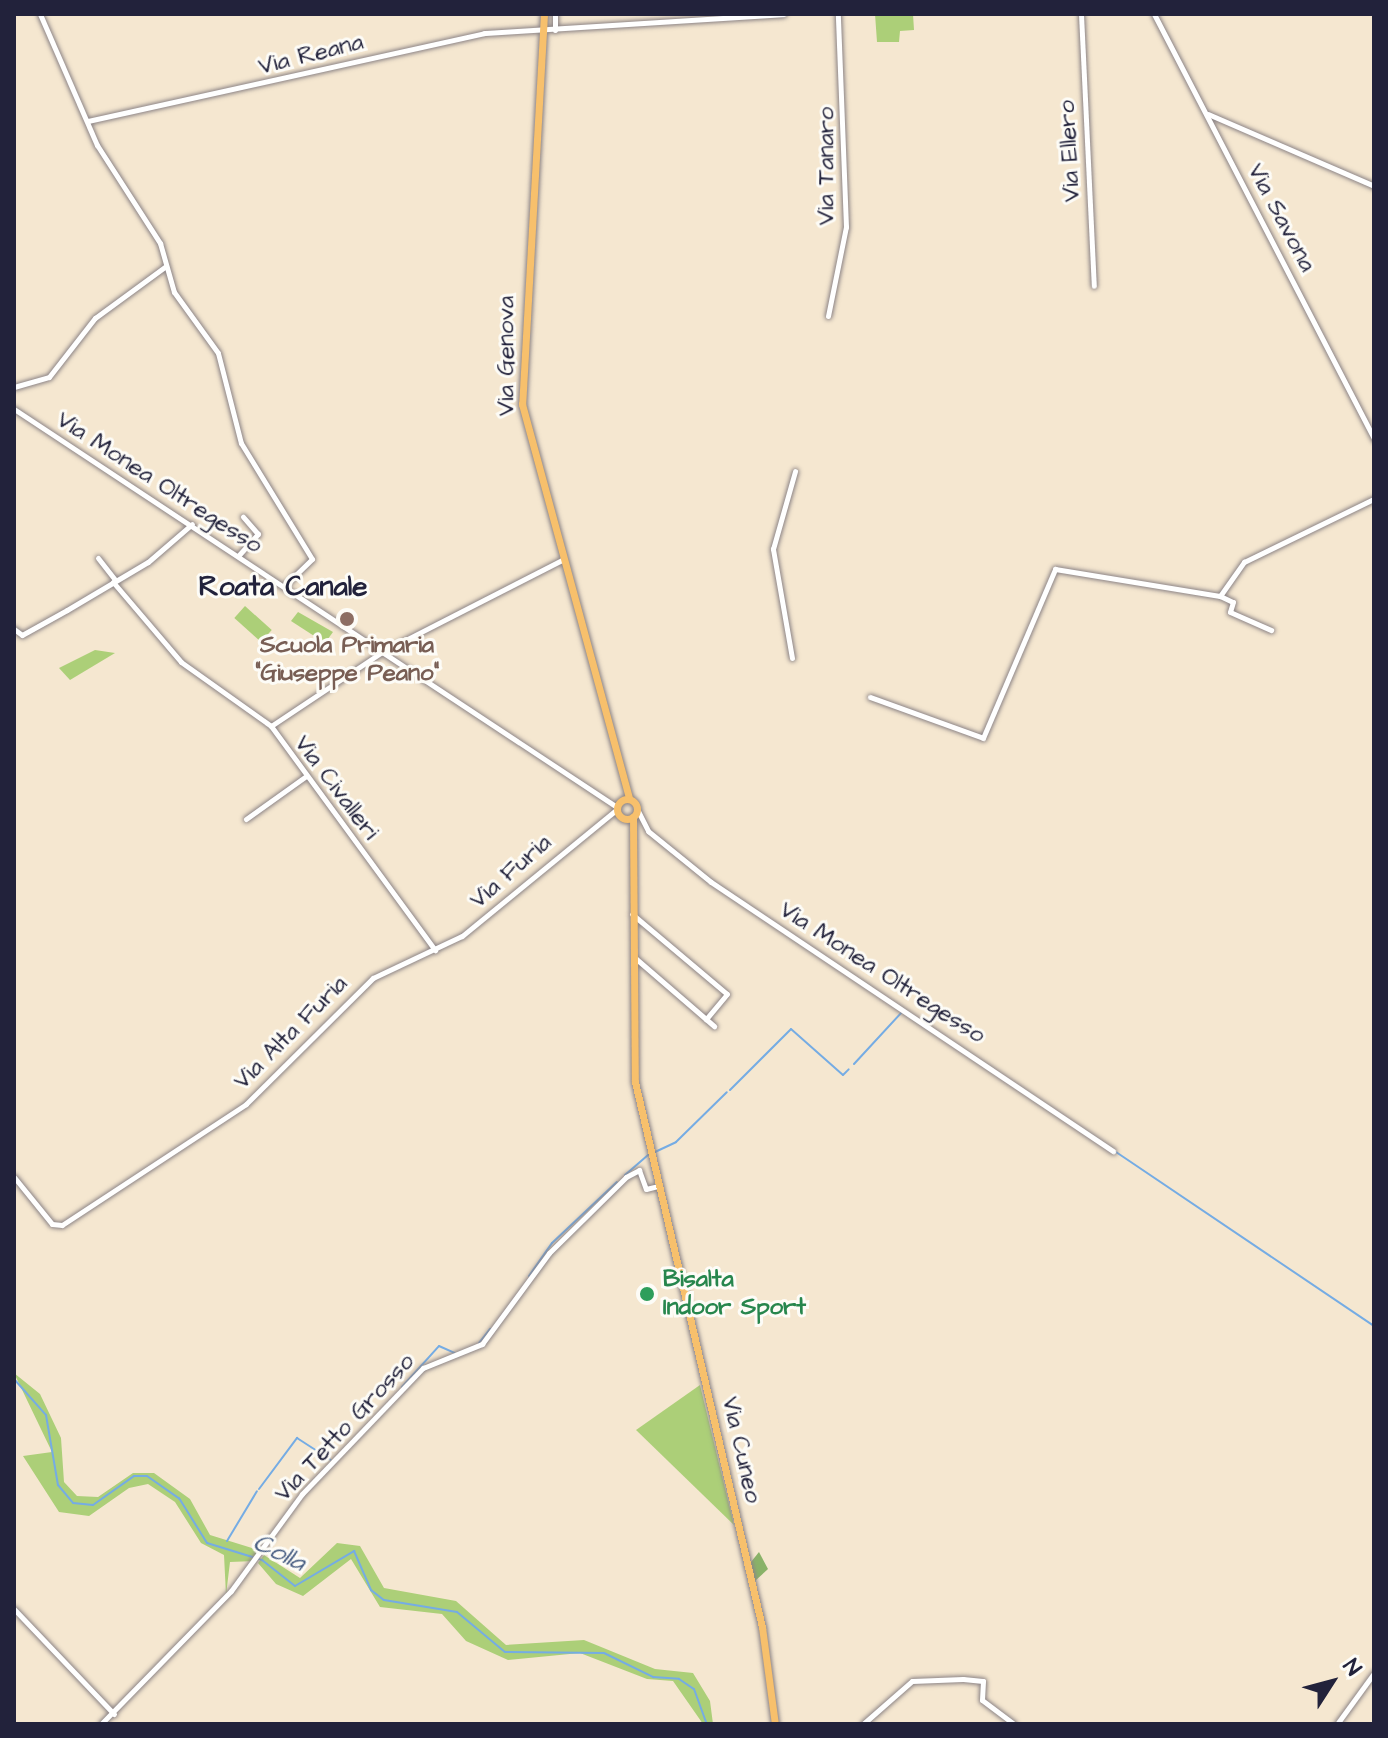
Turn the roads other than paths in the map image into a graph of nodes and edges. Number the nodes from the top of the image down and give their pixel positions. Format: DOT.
graph roads {
  1 [pos="40,14"];
  2 [pos="544,14"];
  3 [pos="555,14"];
  4 [pos="677,14"];
  5 [pos="783,14"];
  6 [pos="838,14"];
  7 [pos="1081,14"];
  8 [pos="1154,14"];
  9 [pos="679,23"];
  10 [pos="543,30"];
  11 [pos="555,30"];
  12 [pos="1207,113"];
  13 [pos="88,121"];
  14 [pos="1374,186"];
  15 [pos="166,266"];
  16 [pos="1094,286"];
  17 [pos="828,316"];
  18 [pos="14,387"];
  19 [pos="14,409"];
  20 [pos="1374,439"];
  21 [pos="795,471"];
  22 [pos="1374,499"];
  23 [pos="243,517"];
  24 [pos="192,524"];
  25 [pos="238,556"];
  26 [pos="98,558"];
  27 [pos="564,559"];
  28 [pos="114,581"];
  29 [pos="285,585"];
  30 [pos="1220,596"];
  31 [pos="14,629"];
  32 [pos="1271,630"];
  33 [pos="382,652"];
  34 [pos="792,658"];
  35 [pos="870,697"];
  36 [pos="271,726"];
  37 [pos="306,776"];
  38 [pos="627,810"];
  39 [pos="246,819"];
  40 [pos="631,914"];
  41 [pos="435,950"];
  42 [pos="632,957"];
  43 [pos="706,1019"];
  44 [pos="714,1026"];
  45 [pos="1113,1151"];
  46 [pos="14,1177"];
  47 [pos="658,1186"];
  48 [pos="14,1609"];
  49 [pos="1374,1673"];
  50 [pos="114,1714"];
  51 [pos="101,1724"];
  52 [pos="775,1724"];
  53 [pos="863,1724"];
  54 [pos="1014,1724"];
  55 [pos="1337,1724"];
  1 -- 13 [label="street"];
  2 -- 10 [label="main road, Via Genova"];
  3 -- 11 [label="street"];
  4 -- 9 [label="street"];
  5 -- 9 [label="street, Via Reana"];
  6 -- 17 [label="street, Via Tanaro"];
  7 -- 16 [label="street, Via Ellero"];
  8 -- 12 [label="street, Via Savona"];
  9 -- 11 [label="street, Via Reana"];
  10 -- 11 [label="street, Via Reana"];
  10 -- 13 [label="street, Via Reana"];
  10 -- 27 [label="main road, Via Genova"];
  12 -- 14 [label="street"];
  12 -- 20 [label="street, Via Savona"];
  13 -- 15 [label="street"];
  15 -- 18 [label="street"];
  15 -- 29 [label="street"];
  19 -- 24 [label="street, Via Monea Oltregesso"];
  21 -- 34 [label="street"];
  22 -- 30 [label="street"];
  23 -- 25 [label="street"];
  24 -- 25 [label="street, Via Monea Oltregesso"];
  24 -- 28 [label="street"];
  25 -- 29 [label="street, Via Monea Oltregesso"];
  26 -- 28 [label="street"];
  27 -- 33 [label="street, Via Civalleri"];
  27 -- 38 [label="main road, Via Genova"];
  28 -- 31 [label="street"];
  28 -- 36 [label="street"];
  29 -- 33 [label="street, Via Monea Oltregesso"];
  30 -- 32 [label="street"];
  30 -- 35 [label="street"];
  33 -- 36 [label="street, Via Civalleri"];
  33 -- 38 [label="street, Via Monea Oltregesso"];
  36 -- 37 [label="street, Via Civalleri"];
  37 -- 39 [label="street"];
  37 -- 41 [label="street, Via Civalleri"];
  38 -- 40 [label="main road, Via Genova"];
  38 -- 41 [label="street, Via Furia"];
  38 -- 45 [label="street, Via Monea Oltregesso"];
  40 -- 42 [label="main road, Via Genova"];
  40 -- 43 [label="street"];
  41 -- 46 [label="street, Via Alta Furia"];
  42 -- 43 [label="street"];
  42 -- 47 [label="main road, Via Cuneo"];
  43 -- 44 [label="street"];
  47 -- 50 [label="street, Via Tetto Grosso"];
  47 -- 52 [label="main road, Via Cuneo"];
  48 -- 50 [label="street"];
  49 -- 55 [label="street"];
  50 -- 51 [label="street, Via Tetto Grosso"];
  53 -- 54 [label="street"];
}
